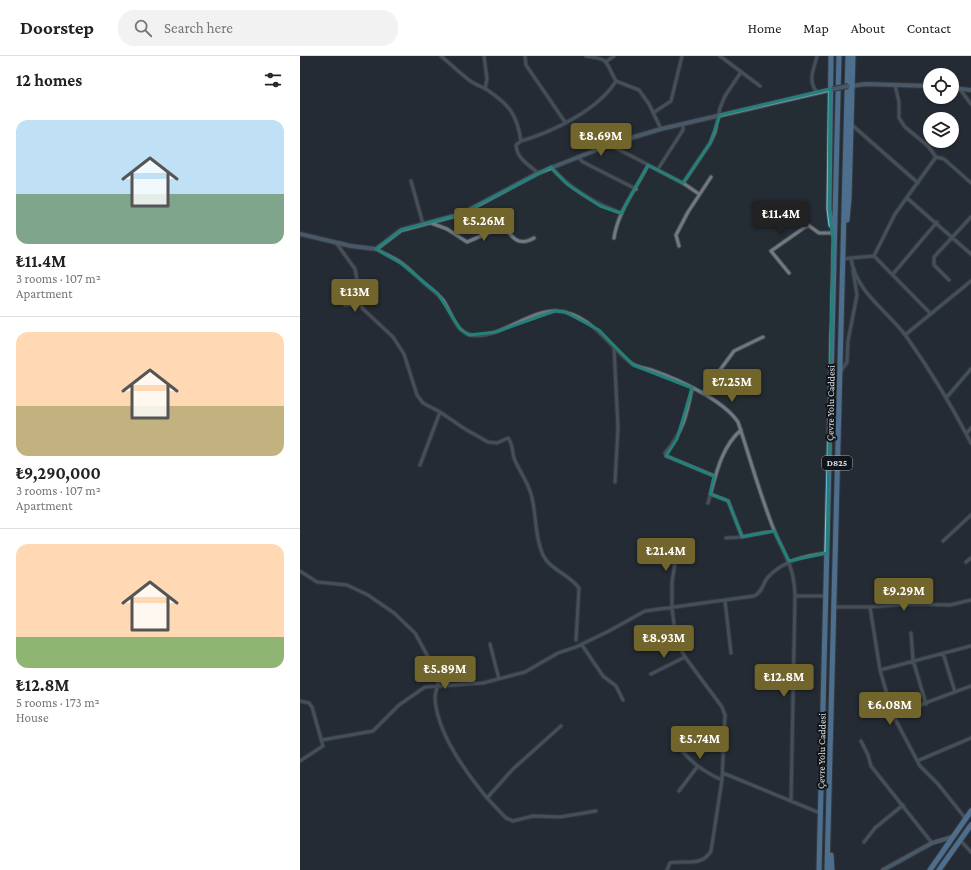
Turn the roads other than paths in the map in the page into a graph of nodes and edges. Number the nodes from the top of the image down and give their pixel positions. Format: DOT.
graph roads {
  1 [pos="441,56"];
  2 [pos="484,56"];
  3 [pos="525,56"];
  4 [pos="586,56"];
  5 [pos="614,56"];
  6 [pos="682,56"];
  7 [pos="720,56"];
  8 [pos="817,56"];
  9 [pos="831,56"];
  10 [pos="839,56"];
  11 [pos="848,56"];
  12 [pos="853,56"];
  13 [pos="606,60"];
  14 [pos="741,72"];
  15 [pos="616,81"];
  16 [pos="895,85"];
  17 [pos="760,86"];
  18 [pos="850,86"];
  19 [pos="923,86"];
  20 [pos="959,88"];
  21 [pos="485,89"];
  22 [pos="832,89"];
  23 [pos="971,90"];
  24 [pos="817,92"];
  25 [pos="971,104"];
  26 [pos="653,113"];
  27 [pos="720,115"];
  28 [pos="565,122"];
  29 [pos="683,124"];
  30 [pos="852,125"];
  31 [pos="661,130"];
  32 [pos="521,141"];
  33 [pos="614,143"];
  34 [pos="578,157"];
  35 [pos="936,157"];
  36 [pos="648,165"];
  37 [pos="551,167"];
  38 [pos="658,170"];
  39 [pos="538,173"];
  40 [pos="711,177"];
  41 [pos="411,181"];
  42 [pos="683,183"];
  43 [pos="918,183"];
  44 [pos="971,183"];
  45 [pos="636,189"];
  46 [pos="699,194"];
  47 [pos="907,198"];
  48 [pos="621,213"];
  49 [pos="971,217"];
  50 [pos="936,222"];
  51 [pos="431,223"];
  52 [pos="423,224"];
  53 [pos="832,233"];
  54 [pos="300,234"];
  55 [pos="953,237"];
  56 [pos="534,238"];
  57 [pos="614,238"];
  58 [pos="833,240"];
  59 [pos="337,244"];
  60 [pos="678,246"];
  61 [pos="376,249"];
  62 [pos="971,254"];
  63 [pos="874,256"];
  64 [pos="851,258"];
  65 [pos="843,259"];
  66 [pos="852,268"];
  67 [pos="789,273"];
  68 [pos="893,274"];
  69 [pos="949,280"];
  70 [pos="971,281"];
  71 [pos="361,304"];
  72 [pos="345,305"];
  73 [pos="931,314"];
  74 [pos="905,335"];
  75 [pos="763,337"];
  76 [pos="614,347"];
  77 [pos="971,369"];
  78 [pos="839,374"];
  79 [pos="692,388"];
  80 [pos="703,393"];
  81 [pos="946,398"];
  82 [pos="440,412"];
  83 [pos="971,428"];
  84 [pos="741,430"];
  85 [pos="966,434"];
  86 [pos="971,443"];
  87 [pos="420,465"];
  88 [pos="714,476"];
  89 [pos="615,482"];
  90 [pos="710,494"];
  91 [pos="708,503"];
  92 [pos="971,515"];
  93 [pos="774,530"];
  94 [pos="742,537"];
  95 [pos="726,538"];
  96 [pos="683,541"];
  97 [pos="943,541"];
  98 [pos="827,553"];
  99 [pos="971,558"];
  100 [pos="789,561"];
  101 [pos="966,562"];
  102 [pos="300,571"];
  103 [pos="795,596"];
  104 [pos="827,596"];
  105 [pos="971,600"];
  106 [pos="725,601"];
  107 [pos="834,607"];
  108 [pos="870,607"];
  109 [pos="672,608"];
  110 [pos="911,633"];
  111 [pos="576,640"];
  112 [pos="490,644"];
  113 [pos="582,644"];
  114 [pos="971,646"];
  115 [pos="731,653"];
  116 [pos="943,653"];
  117 [pos="685,657"];
  118 [pos="913,660"];
  119 [pos="880,670"];
  120 [pos="651,674"];
  121 [pos="499,679"];
  122 [pos="971,686"];
  123 [pos="438,687"];
  124 [pos="956,692"];
  125 [pos="623,700"];
  126 [pos="300,701"];
  127 [pos="926,704"];
  128 [pos="893,715"];
  129 [pos="561,726"];
  130 [pos="971,738"];
  131 [pos="322,740"];
  132 [pos="860,741"];
  133 [pos="676,743"];
  134 [pos="300,761"];
  135 [pos="917,761"];
  136 [pos="697,767"];
  137 [pos="723,773"];
  138 [pos="722,780"];
  139 [pos="680,791"];
  140 [pos="486,798"];
  141 [pos="791,801"];
  142 [pos="903,805"];
  143 [pos="971,811"];
  144 [pos="596,812"];
  145 [pos="820,813"];
  146 [pos="966,819"];
  147 [pos="971,825"];
  148 [pos="829,828"];
  149 [pos="820,831"];
  150 [pos="952,837"];
  151 [pos="960,840"];
  152 [pos="864,842"];
  153 [pos="932,843"];
  154 [pos="971,852"];
  155 [pos="667,870"];
  156 [pos="816,870"];
  157 [pos="819,870"];
  158 [pos="828,870"];
  159 [pos="832,870"];
  160 [pos="883,870"];
  161 [pos="930,870"];
  162 [pos="940,870"];
  1 -- 21 [label="street"];
  2 -- 21 [label="street"];
  3 -- 28 [label="street"];
  4 -- 13 [label="street"];
  5 -- 13 [label="street"];
  6 -- 26 [label="street"];
  7 -- 14 [label="street"];
  8 -- 24 [label="street"];
  9 -- 22 [label="highway"];
  10 -- 58 [label="highway, Çevre Yolu Caddesi / D825"];
  11 -- 65 [label="highway, Çevre Yolu Caddesi / D825"];
  12 -- 18 [label="highway"];
  13 -- 15 [label="street"];
  14 -- 17 [label="street"];
  14 -- 27 [label="street"];
  15 -- 26 [label="street"];
  15 -- 28 [label="street"];
  16 -- 18 [label="street"];
  16 -- 19 [label="street"];
  16 -- 35 [label="street"];
  18 -- 22 [label="street, bridge"];
  18 -- 30 [label="highway"];
  20 -- 23 [label="street"];
  20 -- 25 [label="street"];
  21 -- 32 [label="street"];
  22 -- 24 [label="street"];
  22 -- 53 [label="highway"];
  24 -- 27 [label="street"];
  26 -- 31 [label="street"];
  27 -- 29 [label="street"];
  27 -- 42 [label="street"];
  28 -- 32 [label="street"];
  29 -- 31 [label="street"];
  29 -- 38 [label="street"];
  30 -- 43 [label="street"];
  30 -- 65 [label="highway"];
  31 -- 33 [label="street"];
  32 -- 39 [label="street"];
  33 -- 34 [label="street"];
  33 -- 36 [label="street"];
  34 -- 37 [label="street"];
  34 -- 45 [label="street"];
  35 -- 43 [label="street"];
  35 -- 44 [label="street"];
  36 -- 38 [label="street"];
  36 -- 45 [label="street"];
  37 -- 39 [label="street"];
  37 -- 48 [label="street"];
  38 -- 42 [label="street"];
  39 -- 51 [label="street"];
  40 -- 46 [label="street"];
  41 -- 52 [label="street"];
  42 -- 46 [label="street"];
  43 -- 47 [label="street"];
  45 -- 48 [label="street"];
  46 -- 60 [label="street"];
  47 -- 50 [label="street"];
  47 -- 63 [label="street"];
  48 -- 57 [label="street"];
  49 -- 55 [label="street"];
  50 -- 55 [label="street"];
  50 -- 68 [label="street"];
  51 -- 52 [label="street"];
  51 -- 56 [label="street"];
  52 -- 61 [label="street"];
  53 -- 58 [label="highway"];
  53 -- 67 [label="street"];
  54 -- 59 [label="street"];
  55 -- 62 [label="street"];
  55 -- 69 [label="street"];
  58 -- 98 [label="highway, Çevre Yolu Caddesi / D825"];
  59 -- 61 [label="street"];
  59 -- 71 [label="street"];
  61 -- 76 [label="street"];
  63 -- 64 [label="street"];
  63 -- 68 [label="street"];
  64 -- 65 [label="street"];
  64 -- 66 [label="street"];
  65 -- 78 [label="highway, Çevre Yolu Caddesi / D825"];
  66 -- 74 [label="street"];
  66 -- 78 [label="street"];
  68 -- 73 [label="street"];
  70 -- 73 [label="street"];
  71 -- 72 [label="street"];
  71 -- 82 [label="street"];
  73 -- 74 [label="street"];
  74 -- 81 [label="street"];
  75 -- 80 [label="street"];
  76 -- 79 [label="street"];
  76 -- 89 [label="street"];
  77 -- 81 [label="street"];
  78 -- 107 [label="highway, Çevre Yolu Caddesi / D825"];
  79 -- 80 [label="street"];
  79 -- 88 [label="street"];
  80 -- 84 [label="street"];
  81 -- 85 [label="street"];
  82 -- 87 [label="street"];
  82 -- 111 [label="street"];
  83 -- 85 [label="street"];
  84 -- 88 [label="street"];
  84 -- 93 [label="street"];
  85 -- 86 [label="street"];
  88 -- 90 [label="street"];
  90 -- 91 [label="street"];
  90 -- 94 [label="street"];
  92 -- 97 [label="street"];
  93 -- 94 [label="street"];
  93 -- 100 [label="street"];
  94 -- 95 [label="street"];
  96 -- 109 [label="street"];
  98 -- 100 [label="street"];
  98 -- 104 [label="highway, Çevre Yolu Caddesi / D825"];
  99 -- 101 [label="street"];
  100 -- 103 [label="street"];
  100 -- 106 [label="street"];
  102 -- 123 [label="street"];
  103 -- 104 [label="street"];
  103 -- 141 [label="street"];
  104 -- 145 [label="highway, Çevre Yolu Caddesi / D825"];
  105 -- 108 [label="street"];
  106 -- 109 [label="street"];
  106 -- 115 [label="street"];
  107 -- 108 [label="street"];
  107 -- 148 [label="highway, Çevre Yolu Caddesi / D825"];
  108 -- 119 [label="street"];
  109 -- 113 [label="street"];
  109 -- 117 [label="street"];
  110 -- 118 [label="street"];
  112 -- 121 [label="street"];
  113 -- 121 [label="street"];
  113 -- 125 [label="street"];
  114 -- 116 [label="street"];
  116 -- 118 [label="street"];
  116 -- 124 [label="street"];
  117 -- 120 [label="street"];
  117 -- 137 [label="street"];
  118 -- 119 [label="street"];
  118 -- 127 [label="street"];
  119 -- 128 [label="street"];
  121 -- 123 [label="street"];
  122 -- 124 [label="street"];
  123 -- 131 [label="street"];
  123 -- 140 [label="street"];
  124 -- 127 [label="street"];
  126 -- 131 [label="street"];
  127 -- 128 [label="street"];
  128 -- 135 [label="street"];
  129 -- 140 [label="street"];
  130 -- 135 [label="street"];
  131 -- 134 [label="street"];
  132 -- 142 [label="street"];
  133 -- 136 [label="street"];
  135 -- 146 [label="street"];
  136 -- 138 [label="street"];
  136 -- 139 [label="street"];
  137 -- 138 [label="street"];
  137 -- 141 [label="street"];
  138 -- 155 [label="street"];
  140 -- 144 [label="street"];
  141 -- 145 [label="street"];
  142 -- 152 [label="street"];
  142 -- 153 [label="street"];
  143 -- 146 [label="highway"];
  145 -- 149 [label="highway, Çevre Yolu Caddesi / D825"];
  146 -- 150 [label="highway"];
  147 -- 151 [label="highway"];
  148 -- 158 [label="highway, Çevre Yolu Caddesi / D825"];
  148 -- 159 [label="highway"];
  149 -- 156 [label="highway"];
  149 -- 157 [label="highway, Çevre Yolu Caddesi / D825"];
  150 -- 153 [label="street"];
  150 -- 161 [label="highway"];
  151 -- 154 [label="street"];
  151 -- 162 [label="highway"];
  153 -- 160 [label="street"];
}
